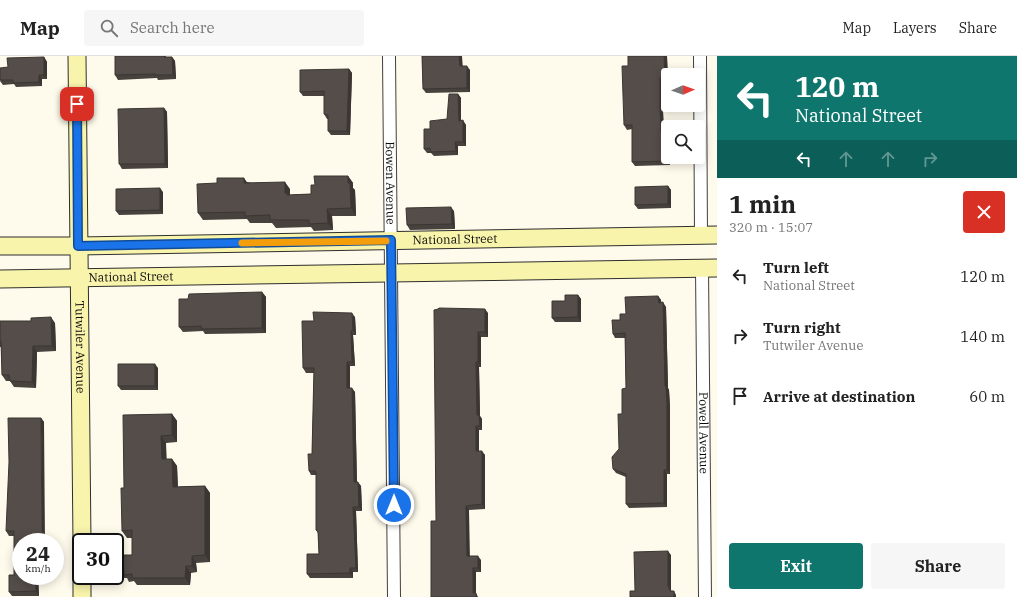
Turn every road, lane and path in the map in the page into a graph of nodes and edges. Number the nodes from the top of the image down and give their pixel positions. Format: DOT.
graph roads {
  1 [pos="76,56"];
  2 [pos="389,56"];
  3 [pos="700,56"];
  4 [pos="709,235"];
  5 [pos="391,240"];
  6 [pos="0,246"];
  7 [pos="78,246"];
  8 [pos="710,268"];
  9 [pos="392,274"];
  10 [pos="78,278"];
  11 [pos="0,279"];
  12 [pos="82,533"];
  13 [pos="82,585"];
  14 [pos="82,597"];
  15 [pos="394,597"];
  16 [pos="705,597"];
  1 -- 7 [label="main road, Tutwiler Avenue"];
  2 -- 5 [label="street, Bowen Avenue"];
  3 -- 4 [label="street"];
  4 -- 5 [label="main road, National Street"];
  5 -- 7 [label="main road, National Street"];
  5 -- 9 [label="street, Bowen Avenue"];
  6 -- 7 [label="main road, National Street"];
  7 -- 10 [label="main road, Tutwiler Avenue"];
  8 -- 9 [label="main road, National Street"];
  8 -- 16 [label="street, Powell Avenue"];
  9 -- 10 [label="main road, National Street"];
  9 -- 15 [label="street, Bowen Avenue"];
  10 -- 11 [label="main road, National Street"];
  10 -- 12 [label="main road, Tutwiler Avenue"];
  13 -- 14 [label="main road"];
}
